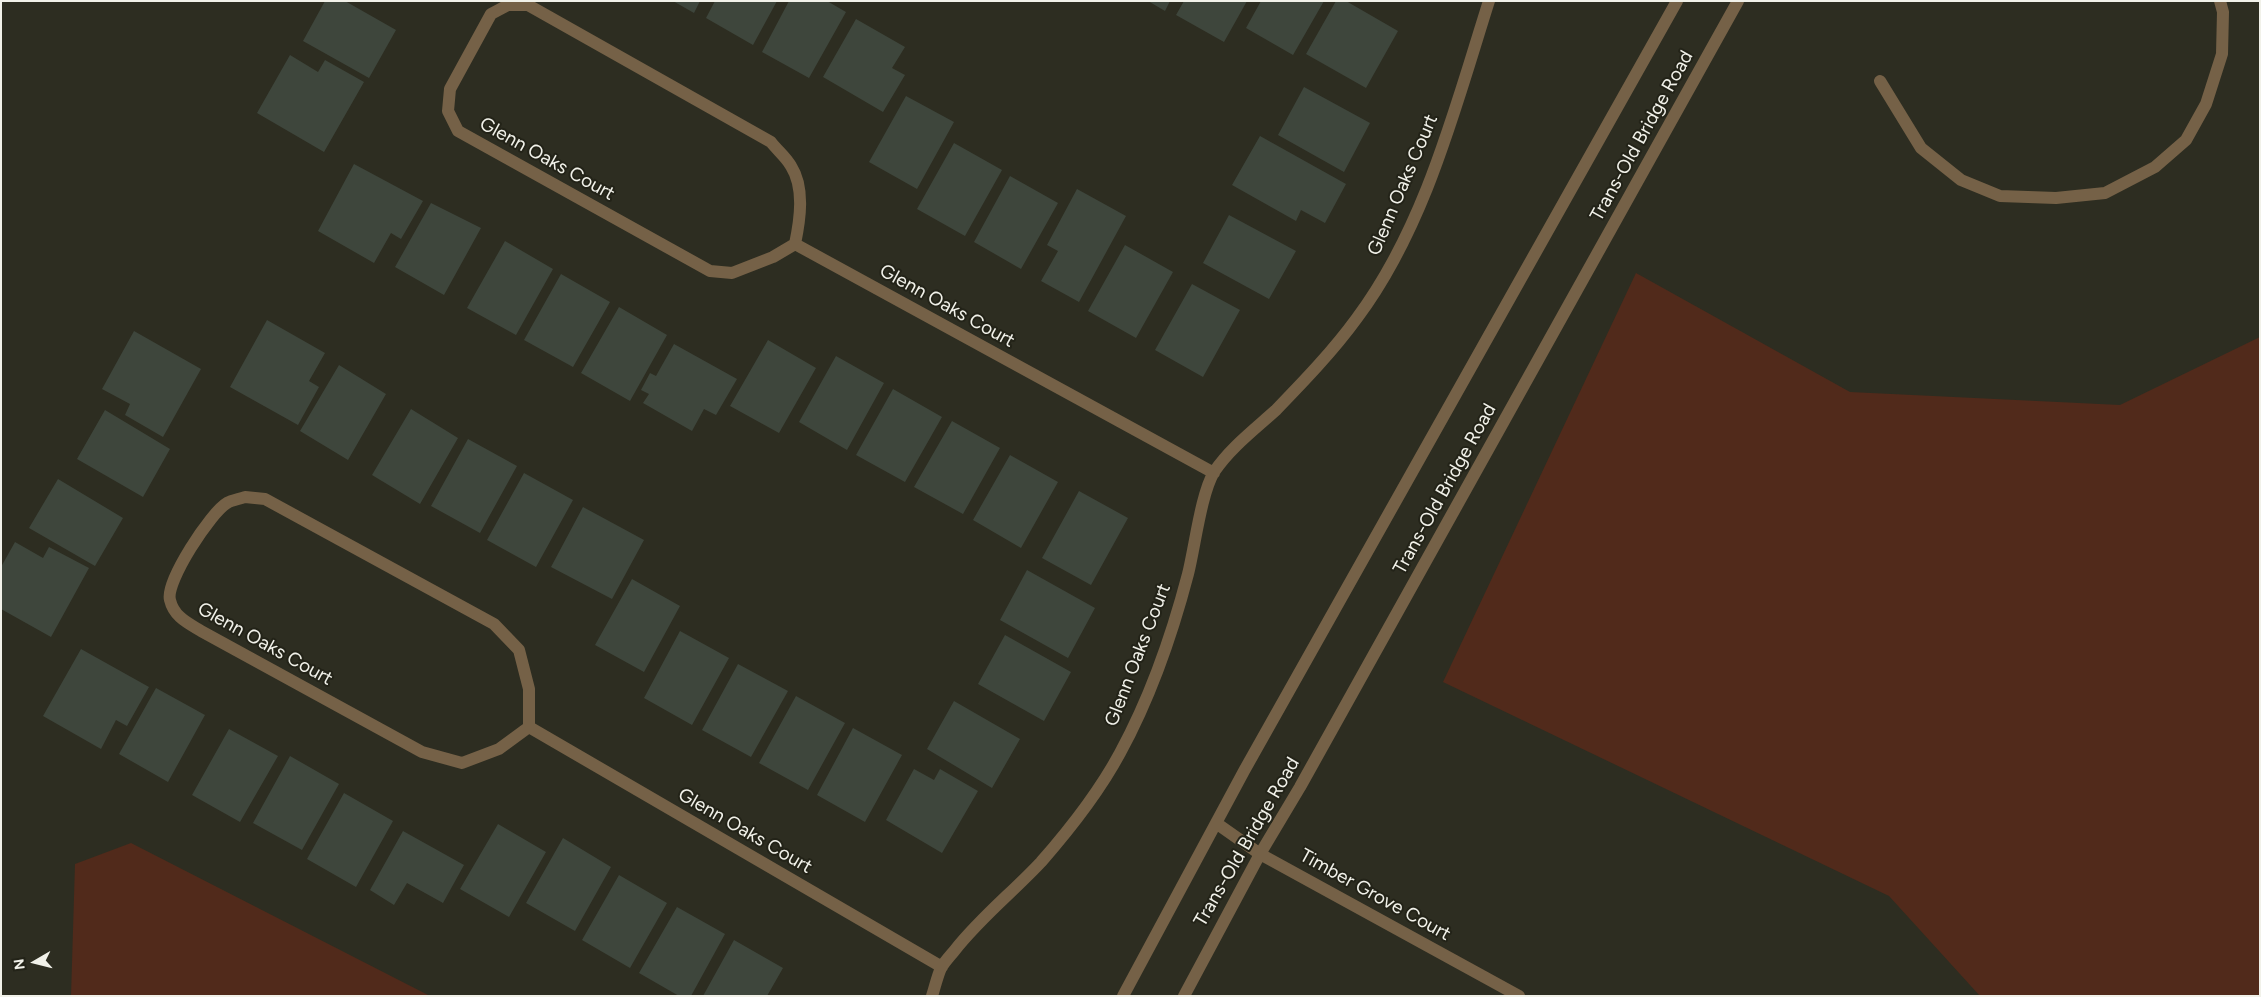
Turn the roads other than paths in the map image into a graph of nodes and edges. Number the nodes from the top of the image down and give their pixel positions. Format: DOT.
graph roads {
  1 [pos="1488,1"];
  2 [pos="1677,1"];
  3 [pos="1738,1"];
  4 [pos="2220,1"];
  5 [pos="1880,81"];
  6 [pos="795,244"];
  7 [pos="1214,473"];
  8 [pos="529,727"];
  9 [pos="1216,824"];
  10 [pos="1260,854"];
  11 [pos="942,967"];
  12 [pos="932,996"];
  13 [pos="1123,996"];
  14 [pos="1184,996"];
  15 [pos="1519,996"];
  1 -- 7 [label="street, Glenn Oaks Court"];
  2 -- 9 [label="street, Trans-Old Bridge Road"];
  3 -- 10 [label="street, Trans-Old Bridge Road"];
  4 -- 5 [label="street"];
  6 -- 6 [label="street, Glenn Oaks Court"];
  6 -- 7 [label="street, Glenn Oaks Court"];
  7 -- 11 [label="street, Glenn Oaks Court"];
  8 -- 8 [label="street, Glenn Oaks Court"];
  8 -- 11 [label="street, Glenn Oaks Court"];
  9 -- 10 [label="street, Timber Grove Court"];
  9 -- 13 [label="street, Trans-Old Bridge Road"];
  10 -- 14 [label="street, Trans-Old Bridge Road"];
  10 -- 15 [label="street, Timber Grove Court"];
  11 -- 12 [label="street, Glenn Oaks Court"];
}
